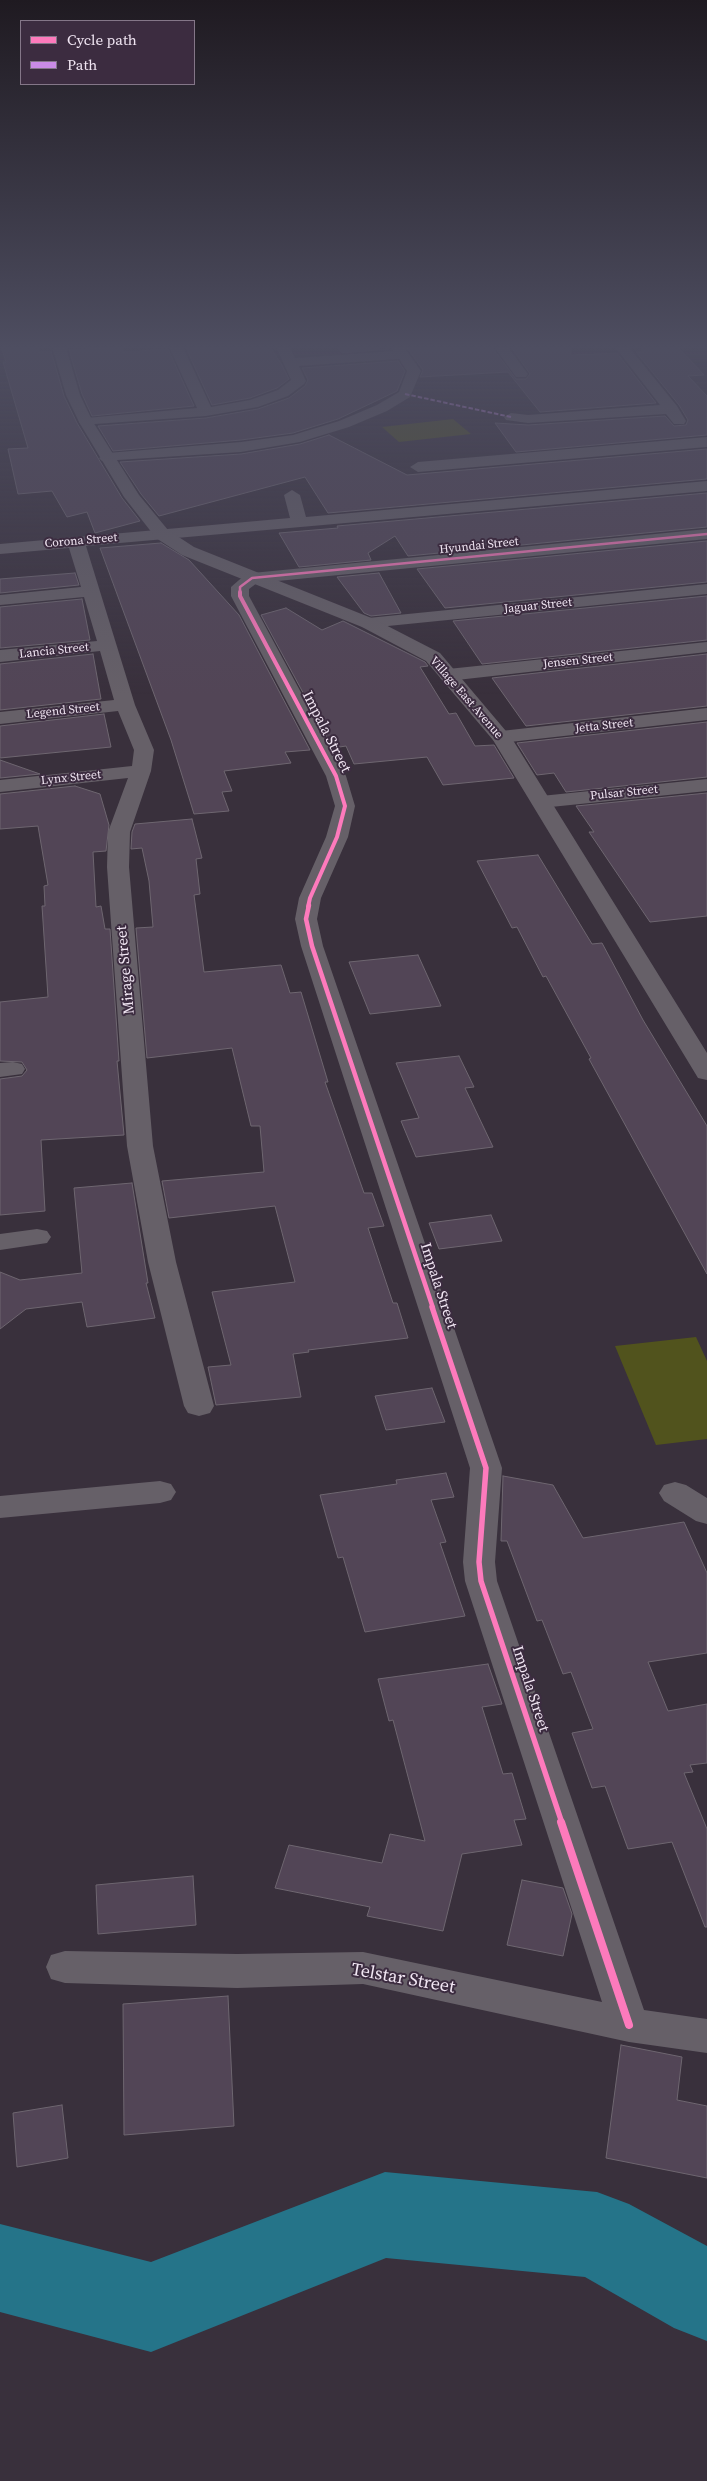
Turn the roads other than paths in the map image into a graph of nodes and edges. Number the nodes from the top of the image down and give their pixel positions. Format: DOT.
graph roads {
  1 [pos="110,463"];
  2 [pos="468,463"];
  3 [pos="418,467"];
  4 [pos="707,486"];
  5 [pos="292,495"];
  6 [pos="299,524"];
  7 [pos="162,534"];
  8 [pos="707,534"];
  9 [pos="76,542"];
  10 [pos="0,549"];
  11 [pos="252,578"];
  12 [pos="707,589"];
  13 [pos="91,591"];
  14 [pos="0,600"];
  15 [pos="368,623"];
  16 [pos="108,646"];
  17 [pos="707,647"];
  18 [pos="0,656"];
  19 [pos="448,675"];
  20 [pos="126,705"];
  21 [pos="707,714"];
  22 [pos="0,718"];
  23 [pos="501,737"];
  24 [pos="141,770"];
  25 [pos="0,786"];
  26 [pos="704,789"];
  27 [pos="541,802"];
  28 [pos="707,1073"];
  29 [pos="37,1236"];
  30 [pos="0,1242"];
  31 [pos="199,1406"];
  32 [pos="160,1492"];
  33 [pos="674,1493"];
  34 [pos="0,1506"];
  35 [pos="707,1513"];
  36 [pos="65,1967"];
  37 [pos="629,2024"];
  38 [pos="707,2036"];
  1 -- 7 [label="street, Village East Avenue"];
  2 -- 3 [label="street"];
  4 -- 6 [label="street, Corona Street"];
  5 -- 6 [label="street"];
  6 -- 7 [label="street, Corona Street"];
  7 -- 9 [label="street, Corona Street"];
  7 -- 11 [label="street, Village East Avenue"];
  8 -- 11 [label="street, Hyundai Street"];
  9 -- 10 [label="street, Corona Street"];
  9 -- 13 [label="street, Mirage Street"];
  11 -- 15 [label="street, Village East Avenue"];
  11 -- 37 [label="street, Impala Street"];
  12 -- 15 [label="street, Jaguar Street"];
  13 -- 14 [label="street"];
  13 -- 16 [label="street, Mirage Street"];
  15 -- 19 [label="street, Village East Avenue"];
  16 -- 18 [label="street, Lancia Street"];
  16 -- 20 [label="street, Mirage Street"];
  17 -- 19 [label="street, Jensen Street"];
  19 -- 23 [label="street, Village East Avenue"];
  20 -- 22 [label="street, Legend Street"];
  20 -- 24 [label="street, Mirage Street"];
  21 -- 23 [label="street, Jetta Street"];
  23 -- 27 [label="street, Village East Avenue"];
  24 -- 25 [label="street, Lynx Street"];
  24 -- 31 [label="street, Mirage Street"];
  26 -- 27 [label="street, Pulsar Street"];
  27 -- 28 [label="street, Village East Avenue"];
  29 -- 30 [label="street"];
  32 -- 34 [label="street"];
  33 -- 35 [label="street"];
  36 -- 37 [label="street, Telstar Street"];
  37 -- 38 [label="street, Telstar Street"];
}
